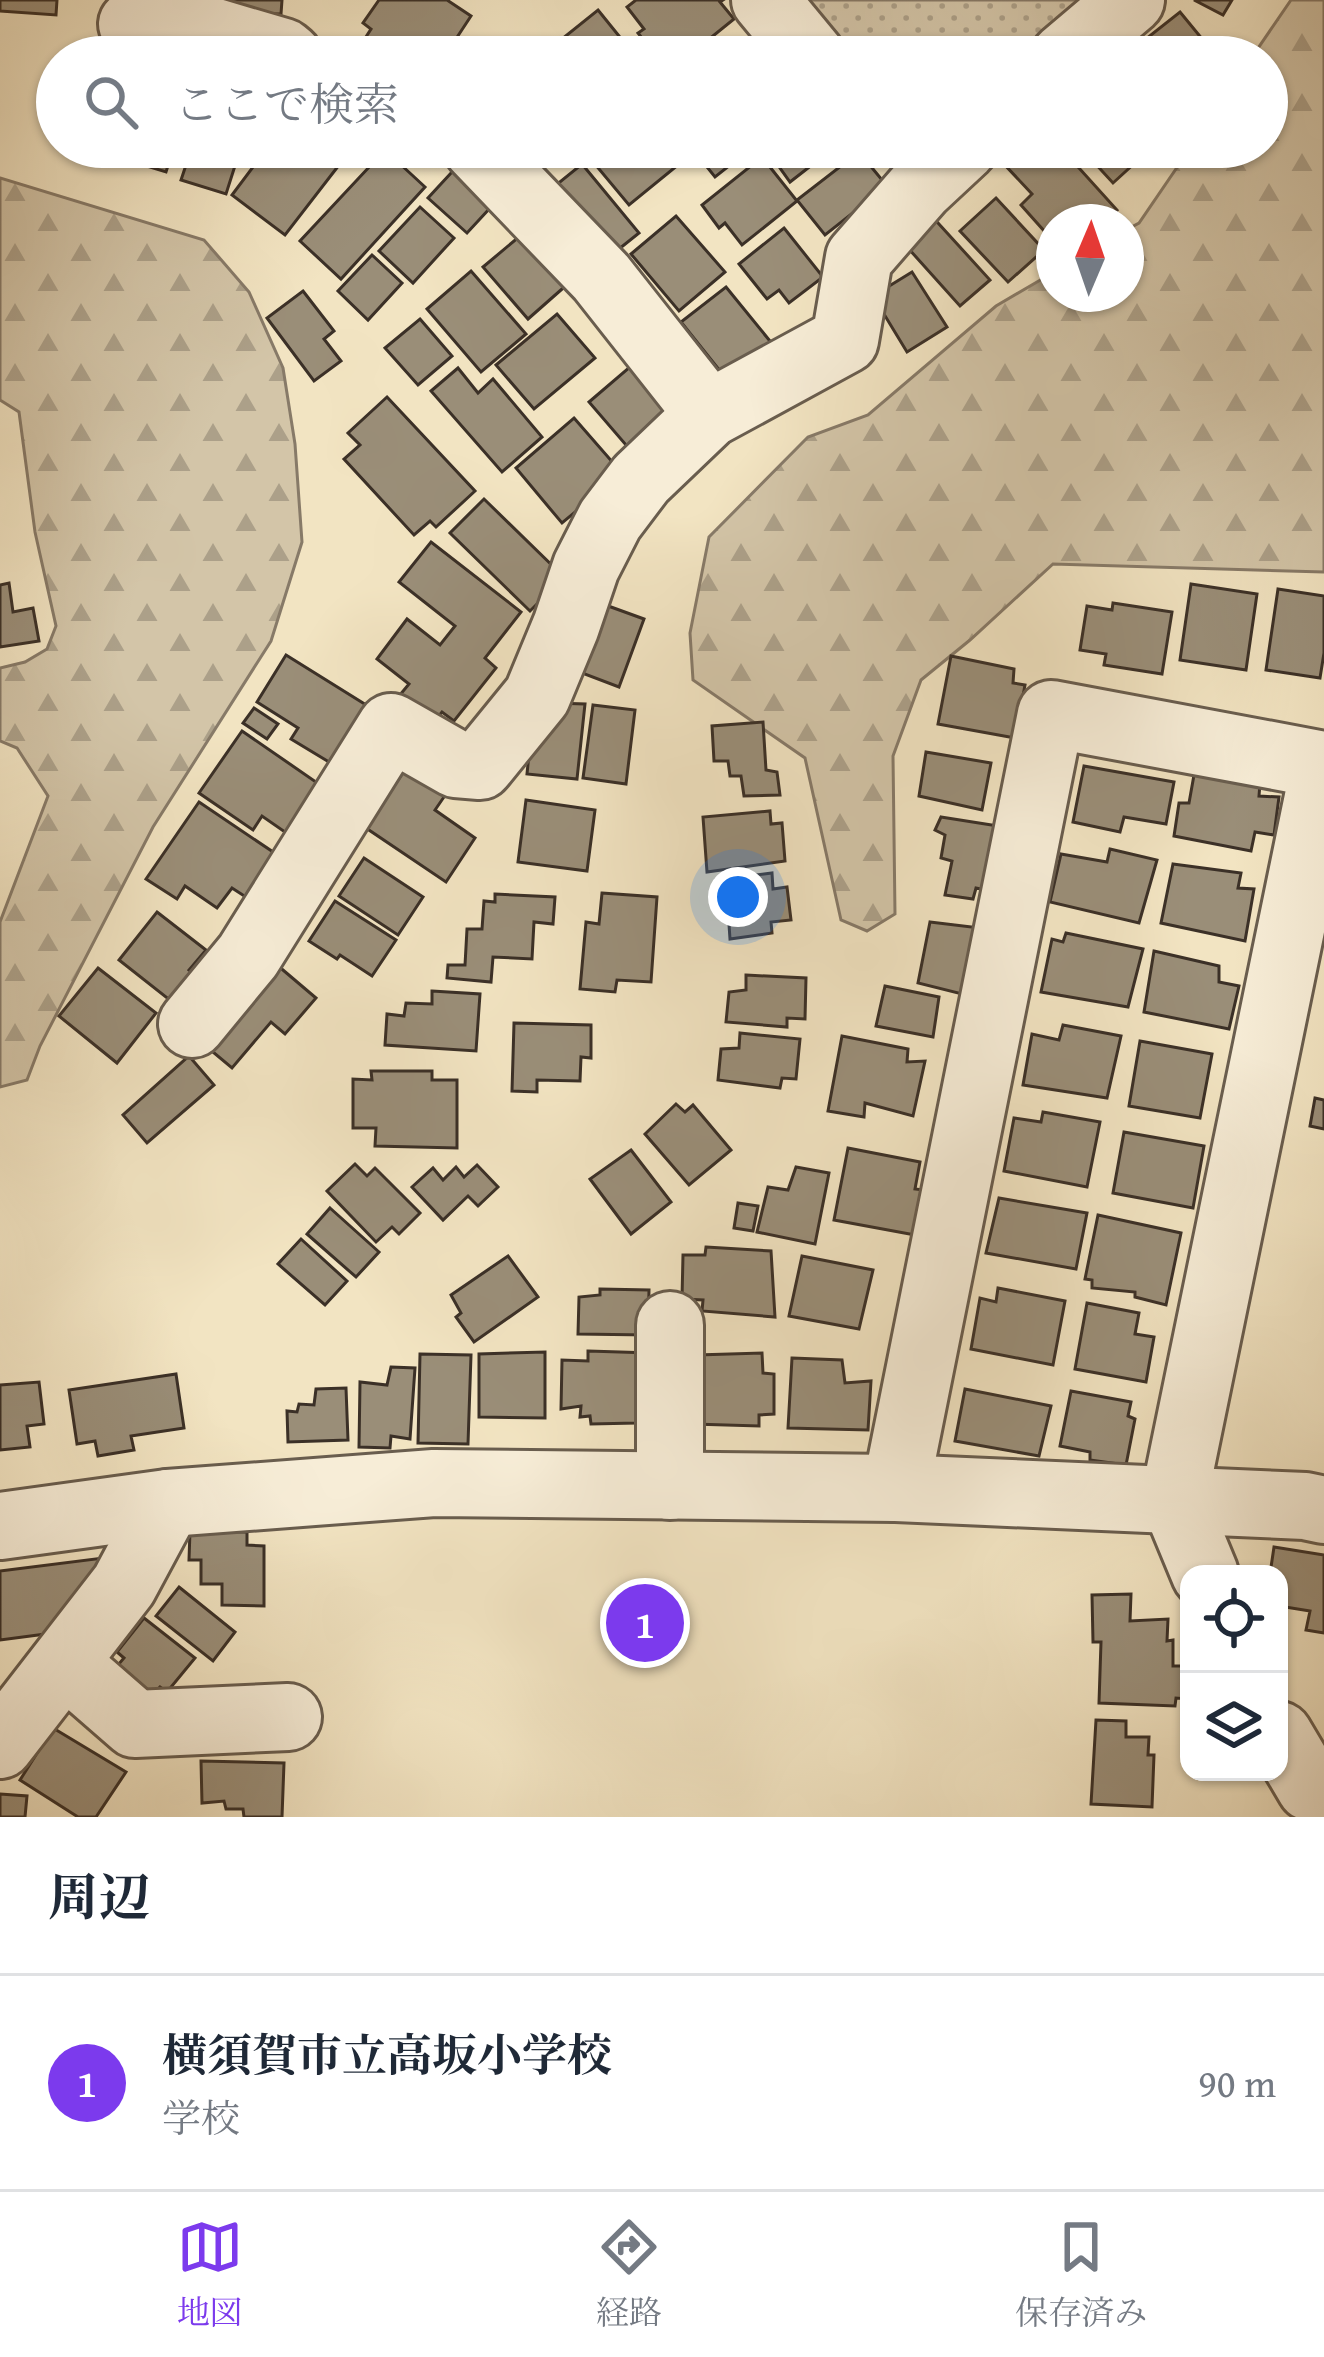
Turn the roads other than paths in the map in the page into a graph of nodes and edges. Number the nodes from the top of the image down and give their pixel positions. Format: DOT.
graph roads {
  1 [pos="765,0"];
  2 [pos="1131,0"];
  3 [pos="132,25"];
  4 [pos="229,36"];
  5 [pos="795,36"];
  6 [pos="1089,36"];
  7 [pos="496,168"];
  8 [pos="918,168"];
  9 [pos="709,414"];
  10 [pos="1324,766"];
  11 [pos="192,1024"];
  12 [pos="670,1325"];
  13 [pos="670,1486"];
  14 [pos="896,1488"];
  15 [pos="1174,1499"];
  16 [pos="168,1503"];
  17 [pos="1324,1510"];
  18 [pos="0,1526"];
  19 [pos="1200,1565"];
  20 [pos="65,1663"];
  21 [pos="288,1717"];
  22 [pos="0,1745"];
  1 -- 5 [label="street"];
  2 -- 6 [label="street"];
  3 -- 4 [label="street"];
  7 -- 9 [label="street"];
  8 -- 9 [label="street"];
  9 -- 11 [label="street"];
  10 -- 14 [label="street"];
  10 -- 15 [label="street"];
  12 -- 13 [label="street"];
  13 -- 14 [label="street"];
  13 -- 16 [label="street"];
  14 -- 15 [label="street"];
  15 -- 17 [label="street"];
  15 -- 19 [label="street"];
  16 -- 18 [label="street"];
  16 -- 20 [label="street"];
  20 -- 21 [label="street"];
  20 -- 22 [label="street"];
}
